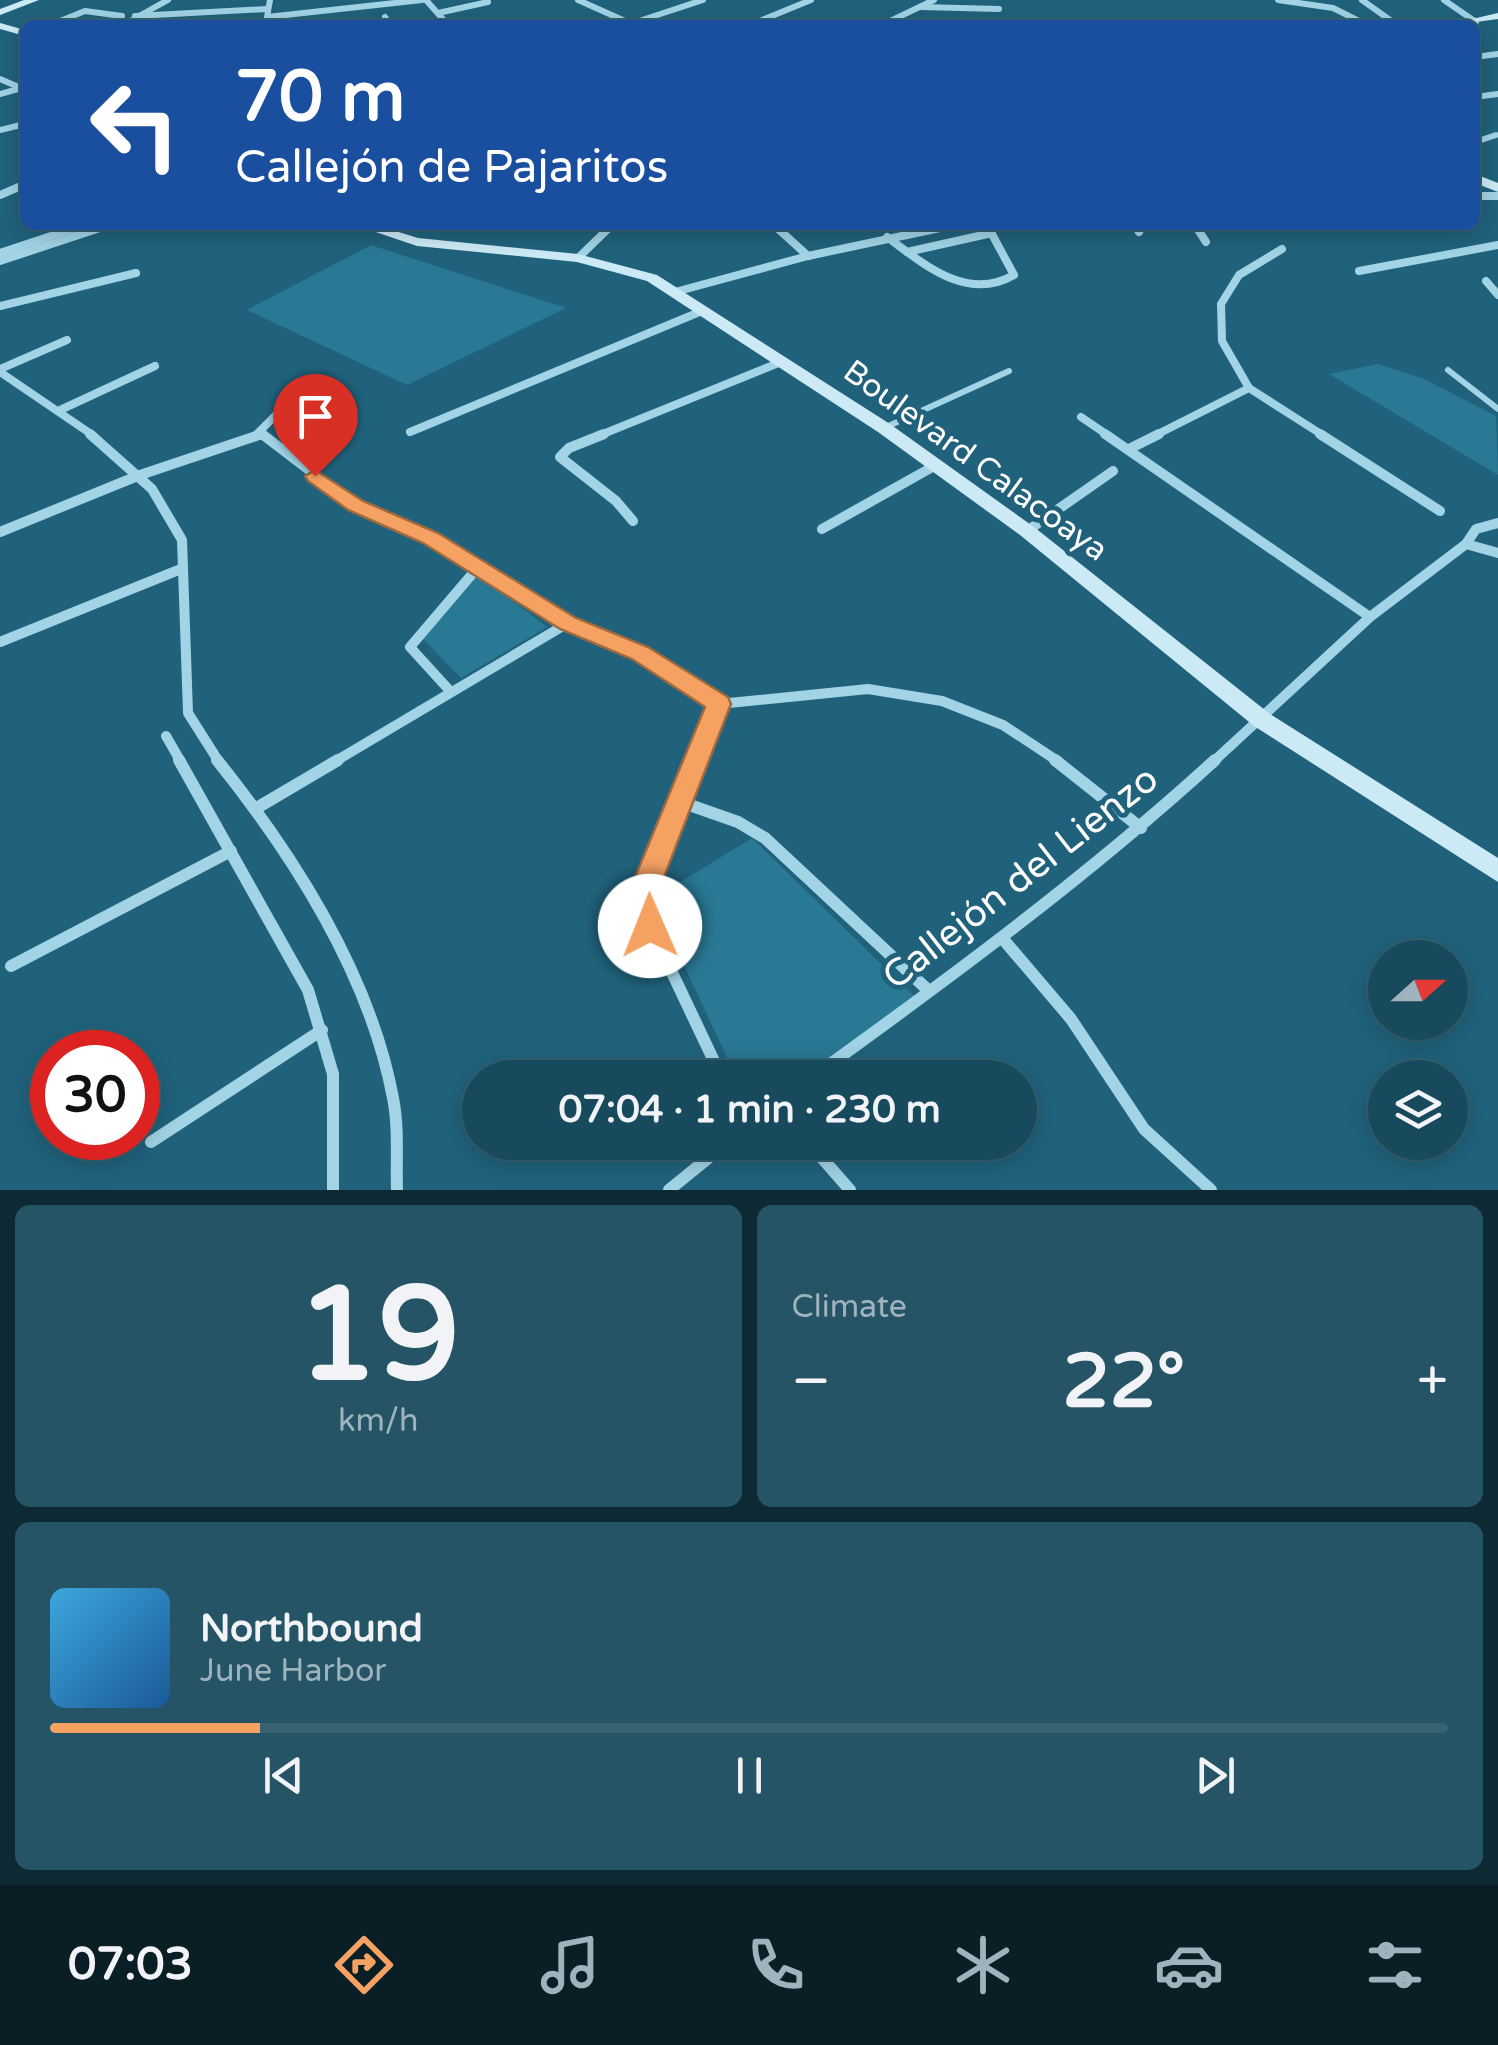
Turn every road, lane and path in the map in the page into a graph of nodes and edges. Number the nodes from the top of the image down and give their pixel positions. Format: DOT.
graph roads {
  1 [pos="34,0"];
  2 [pos="168,0"];
  3 [pos="270,0"];
  4 [pos="424,0"];
  5 [pos="578,0"];
  6 [pos="703,0"];
  7 [pos="811,0"];
  8 [pos="934,0"];
  9 [pos="1278,0"];
  10 [pos="1362,0"];
  11 [pos="1444,0"];
  12 [pos="488,2"];
  13 [pos="921,7"];
  14 [pos="998,8"];
  15 [pos="267,9"];
  16 [pos="0,12"];
  17 [pos="287,14"];
  18 [pos="438,14"];
  19 [pos="122,16"];
  20 [pos="135,16"];
  21 [pos="385,17"];
  22 [pos="63,20"];
  23 [pos="130,20"];
  24 [pos="288,20"];
  25 [pos="387,20"];
  26 [pos="443,20"];
  27 [pos="622,20"];
  28 [pos="643,20"];
  29 [pos="765,20"];
  30 [pos="893,20"];
  31 [pos="1358,20"];
  32 [pos="1390,20"];
  33 [pos="1473,20"];
  34 [pos="1496,135"];
  35 [pos="1480,140"];
  36 [pos="69,230"];
  37 [pos="93,230"];
  38 [pos="378,230"];
  39 [pos="607,230"];
  40 [pos="779,230"];
  41 [pos="894,230"];
  42 [pos="926,230"];
  43 [pos="985,230"];
  44 [pos="990,230"];
  45 [pos="1198,230"];
  46 [pos="899,235"];
  47 [pos="887,237"];
  48 [pos="1206,242"];
  49 [pos="1498,246"];
  50 [pos="1282,248"];
  51 [pos="907,252"];
  52 [pos="0,253"];
  53 [pos="808,256"];
  54 [pos="578,258"];
  55 [pos="0,261"];
  56 [pos="1359,271"];
  57 [pos="136,273"];
  58 [pos="1486,281"];
  59 [pos="674,292"];
  60 [pos="1498,295"];
  61 [pos="0,306"];
  62 [pos="702,312"];
  63 [pos="67,340"];
  64 [pos="781,362"];
  65 [pos="155,366"];
  66 [pos="1448,370"];
  67 [pos="0,371"];
  68 [pos="1009,371"];
  69 [pos="305,386"];
  70 [pos="1250,388"];
  71 [pos="1498,409"];
  72 [pos="58,411"];
  73 [pos="1081,417"];
  74 [pos="884,428"];
  75 [pos="410,432"];
  76 [pos="262,434"];
  77 [pos="1129,450"];
  78 [pos="936,465"];
  79 [pos="1112,471"];
  80 [pos="140,476"];
  81 [pos="1440,511"];
  82 [pos="633,521"];
  83 [pos="1498,523"];
  84 [pos="822,529"];
  85 [pos="1027,531"];
  86 [pos="0,532"];
  87 [pos="1466,544"];
  88 [pos="1498,552"];
  89 [pos="479,566"];
  90 [pos="181,569"];
  91 [pos="1370,617"];
  92 [pos="568,624"];
  93 [pos="0,642"];
  94 [pos="450,692"];
  95 [pos="719,704"];
  96 [pos="1262,720"];
  97 [pos="166,736"];
  98 [pos="681,802"];
  99 [pos="256,809"];
  100 [pos="1141,828"];
  101 [pos="232,851"];
  102 [pos="1498,871"];
  103 [pos="1003,939"];
  104 [pos="11,966"];
  105 [pos="929,991"];
  106 [pos="322,1030"];
  107 [pos="713,1060"];
  108 [pos="835,1060"];
  109 [pos="160,1136"];
  110 [pos="706,1160"];
  111 [pos="824,1160"];
  112 [pos="333,1190"];
  113 [pos="398,1190"];
  114 [pos="669,1190"];
  115 [pos="850,1190"];
  116 [pos="1211,1190"];
  1 -- 16 [label="street"];
  2 -- 20 [label="street"];
  3 -- 15 [label="street"];
  4 -- 17 [label="street"];
  4 -- 18 [label="street"];
  5 -- 27 [label="street"];
  6 -- 28 [label="street"];
  7 -- 29 [label="street"];
  8 -- 13 [label="street"];
  9 -- 31 [label="street"];
  10 -- 32 [label="street"];
  11 -- 33 [label="street"];
  12 -- 18 [label="street"];
  13 -- 14 [label="street"];
  13 -- 30 [label="street"];
  15 -- 17 [label="street"];
  15 -- 20 [label="street"];
  17 -- 24 [label="street"];
  18 -- 26 [label="street"];
  19 -- 22 [label="street"];
  20 -- 23 [label="street"];
  21 -- 25 [label="street"];
  34 -- 35 [label="street"];
  36 -- 52 [label="street"];
  37 -- 55 [label="street"];
  38 -- 54 [label="street, Boulevard Calacoaya"];
  39 -- 54 [label="street"];
  40 -- 53 [label="street"];
  41 -- 46 [label="street"];
  42 -- 46 [label="street"];
  43 -- 51 [label="street"];
  44 -- 51 [label="street"];
  45 -- 48 [label="street"];
  46 -- 47 [label="street"];
  47 -- 51 [label="street"];
  47 -- 53 [label="street"];
  49 -- 56 [label="street"];
  50 -- 70 [label="street"];
  53 -- 59 [label="street"];
  54 -- 59 [label="street, Boulevard Calacoaya"];
  57 -- 61 [label="street"];
  58 -- 60 [label="street"];
  59 -- 62 [label="street, Boulevard Calacoaya"];
  62 -- 64 [label="street, Boulevard Calacoaya"];
  62 -- 75 [label="street"];
  63 -- 67 [label="street"];
  64 -- 74 [label="street, Boulevard Calacoaya"];
  64 -- 82 [label="street"];
  65 -- 72 [label="street"];
  66 -- 71 [label="lane"];
  67 -- 72 [label="street"];
  68 -- 74 [label="lane"];
  69 -- 76 [label="street"];
  70 -- 77 [label="street"];
  70 -- 81 [label="street"];
  72 -- 80 [label="street"];
  73 -- 77 [label="street"];
  74 -- 78 [label="street, Boulevard Calacoaya"];
  76 -- 80 [label="street"];
  76 -- 89 [label="street"];
  77 -- 91 [label="street"];
  78 -- 84 [label="street"];
  78 -- 85 [label="street, Boulevard Calacoaya"];
  79 -- 85 [label="street"];
  80 -- 86 [label="street"];
  80 -- 90 [label="street"];
  83 -- 87 [label="street, Callejón del Lienzo"];
  85 -- 96 [label="street, Boulevard Calacoaya"];
  87 -- 88 [label="street"];
  87 -- 91 [label="street, Callejón del Lienzo"];
  89 -- 92 [label="street"];
  89 -- 94 [label="street"];
  90 -- 93 [label="street"];
  90 -- 99 [label="street"];
  91 -- 96 [label="street, Callejón del Lienzo"];
  92 -- 94 [label="street"];
  92 -- 95 [label="street"];
  94 -- 99 [label="street"];
  95 -- 98 [label="street"];
  95 -- 100 [label="street"];
  96 -- 100 [label="street, Callejón del Lienzo"];
  96 -- 102 [label="street, Boulevard Calacoaya"];
  97 -- 101 [label="street"];
  98 -- 105 [label="street"];
  98 -- 107 [label="street"];
  99 -- 113 [label="street"];
  100 -- 103 [label="street, Callejón del Lienzo"];
  101 -- 104 [label="street"];
  101 -- 106 [label="street"];
  103 -- 105 [label="street, Callejón del Lienzo"];
  103 -- 116 [label="street"];
  105 -- 108 [label="street, Callejón del Lienzo"];
  106 -- 109 [label="street"];
  106 -- 112 [label="street"];
  110 -- 114 [label="street"];
  111 -- 115 [label="street"];
}
